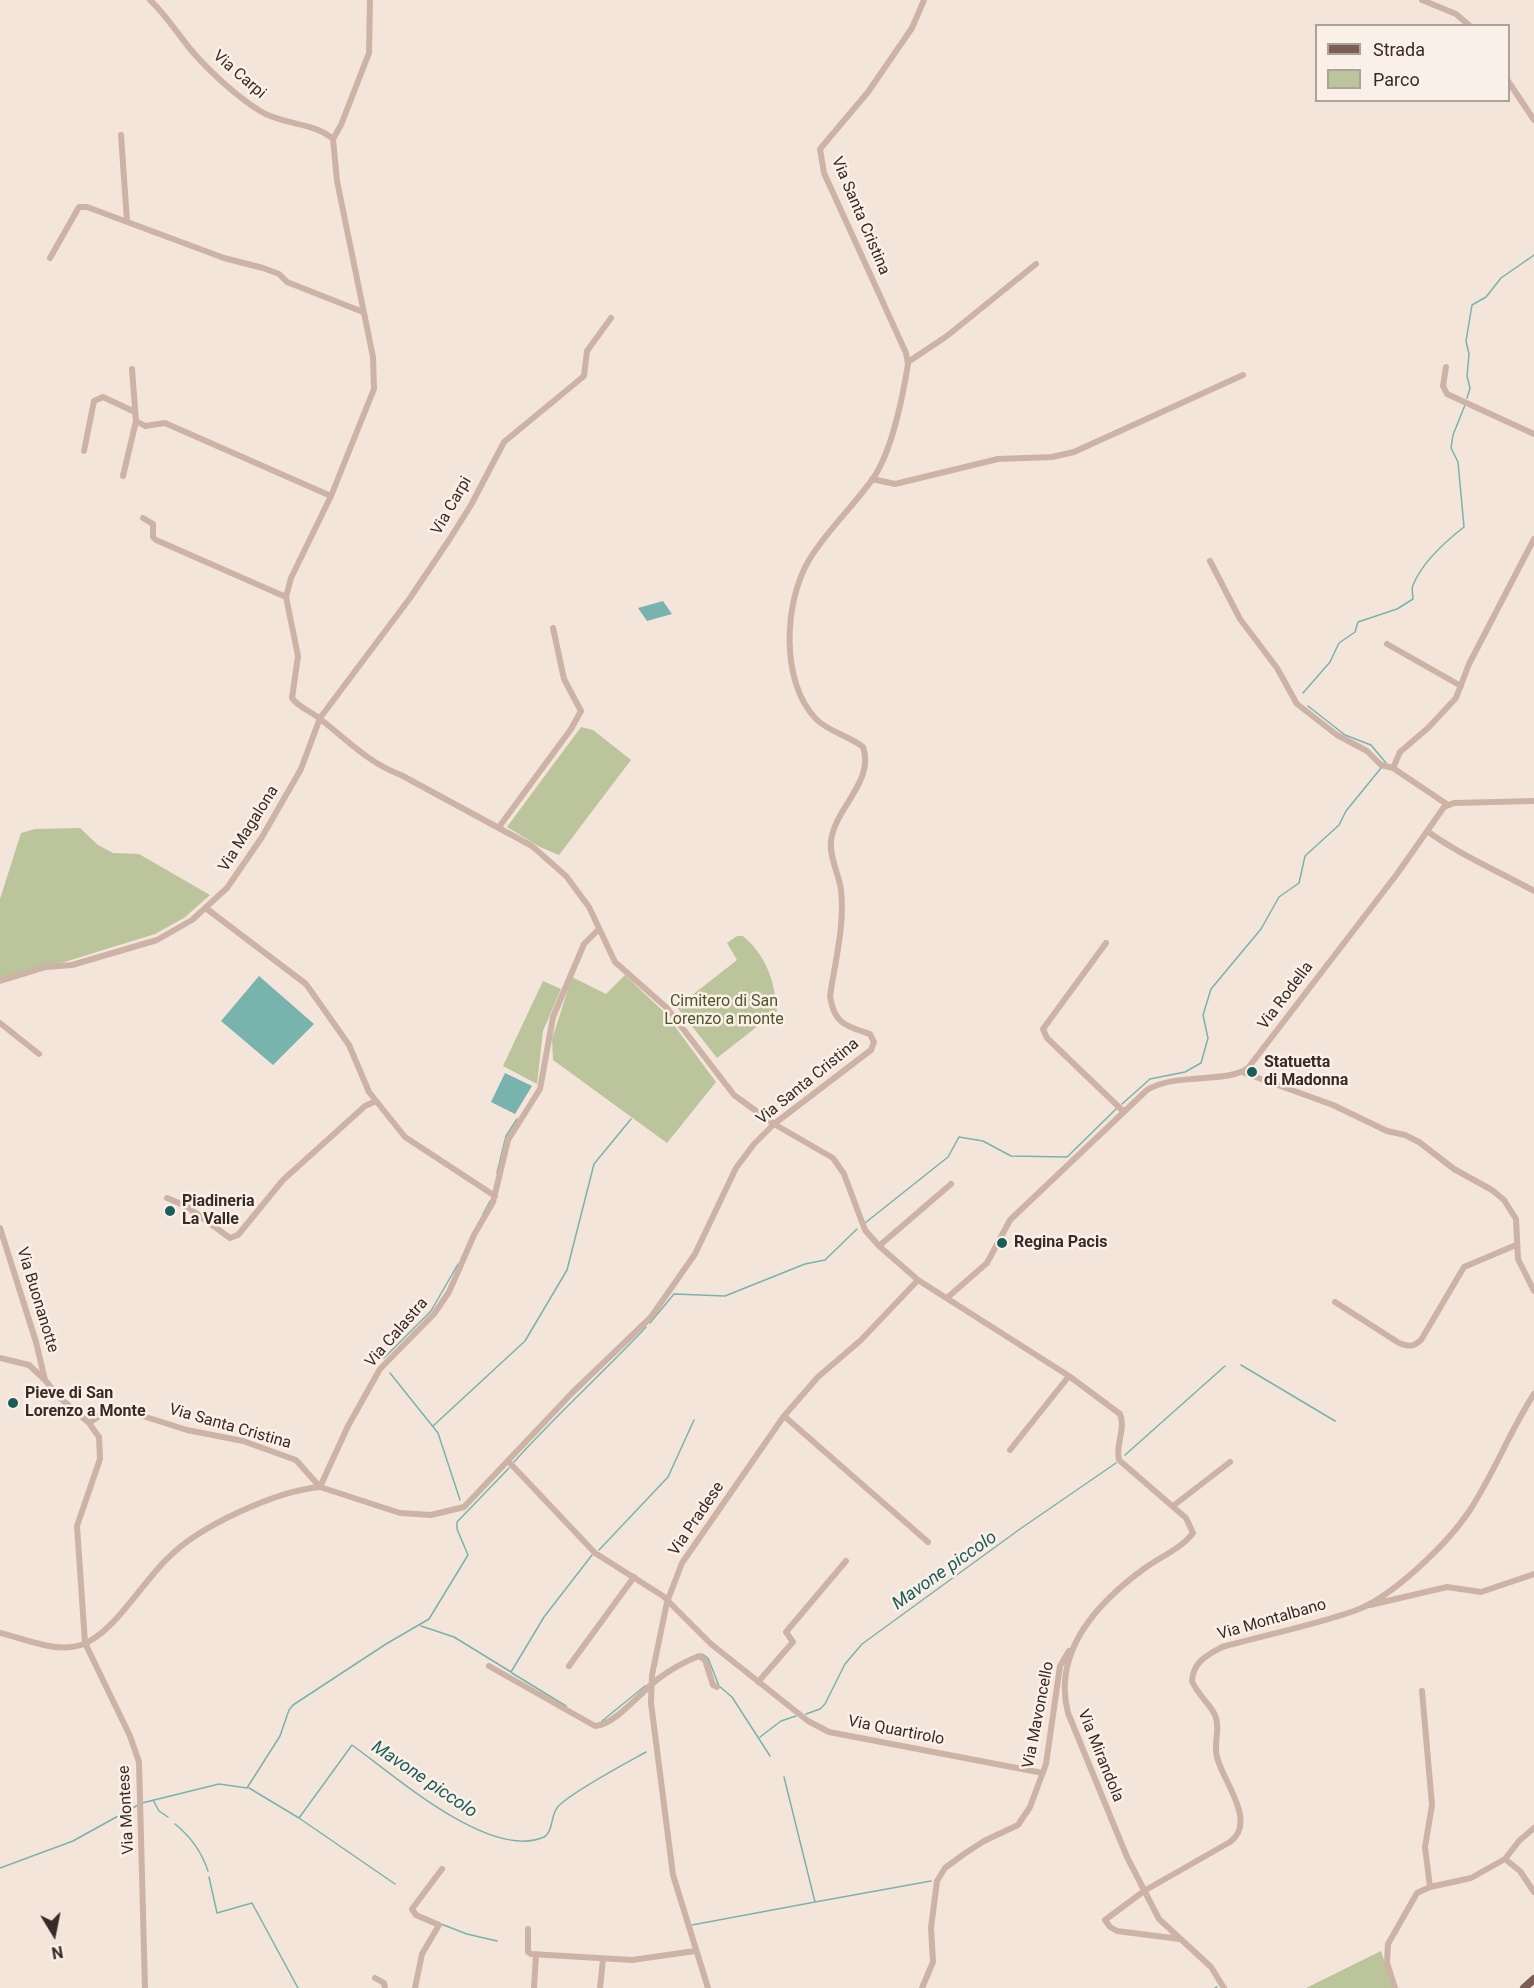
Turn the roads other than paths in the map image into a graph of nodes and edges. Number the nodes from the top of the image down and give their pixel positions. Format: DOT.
graph roads {
  1 [pos="150,0"];
  2 [pos="370,0"];
  3 [pos="924,0"];
  4 [pos="1422,0"];
  5 [pos="1468,24"];
  6 [pos="1510,83"];
  7 [pos="1534,120"];
  8 [pos="121,135"];
  9 [pos="333,139"];
  10 [pos="127,221"];
  11 [pos="50,258"];
  12 [pos="1036,264"];
  13 [pos="363,312"];
  14 [pos="611,318"];
  15 [pos="908,362"];
  16 [pos="1446,367"];
  17 [pos="132,369"];
  18 [pos="1243,375"];
  19 [pos="135,412"];
  20 [pos="136,421"];
  21 [pos="1534,434"];
  22 [pos="84,451"];
  23 [pos="123,476"];
  24 [pos="872,478"];
  25 [pos="331,496"];
  26 [pos="143,518"];
  27 [pos="1534,539"];
  28 [pos="1210,561"];
  29 [pos="286,597"];
  30 [pos="553,628"];
  31 [pos="1387,644"];
  32 [pos="1461,686"];
  33 [pos="320,718"];
  34 [pos="1393,768"];
  35 [pos="1534,801"];
  36 [pos="1448,805"];
  37 [pos="499,827"];
  38 [pos="1427,831"];
  39 [pos="1534,891"];
  40 [pos="207,909"];
  41 [pos="598,930"];
  42 [pos="1106,943"];
  43 [pos="0,981"];
  44 [pos="0,1023"];
  45 [pos="39,1054"];
  46 [pos="1242,1072"];
  47 [pos="376,1101"];
  48 [pos="1123,1111"];
  49 [pos="774,1124"];
  50 [pos="951,1184"];
  51 [pos="495,1196"];
  52 [pos="167,1198"];
  53 [pos="0,1228"];
  54 [pos="1516,1245"];
  55 [pos="879,1246"];
  56 [pos="918,1280"];
  57 [pos="1534,1291"];
  58 [pos="948,1297"];
  59 [pos="1335,1302"];
  60 [pos="0,1358"];
  61 [pos="1069,1376"];
  62 [pos="45,1380"];
  63 [pos="1534,1394"];
  64 [pos="784,1416"];
  65 [pos="89,1423"];
  66 [pos="1010,1450"];
  67 [pos="508,1461"];
  68 [pos="1230,1462"];
  69 [pos="320,1488"];
  70 [pos="1173,1506"];
  71 [pos="928,1542"];
  72 [pos="846,1561"];
  73 [pos="1534,1574"];
  74 [pos="634,1577"];
  75 [pos="667,1602"];
  76 [pos="1364,1607"];
  77 [pos="0,1633"];
  78 [pos="85,1643"];
  79 [pos="1071,1649"];
  80 [pos="489,1666"];
  81 [pos="569,1666"];
  82 [pos="758,1682"];
  83 [pos="651,1685"];
  84 [pos="717,1687"];
  85 [pos="1422,1691"];
  86 [pos="1043,1773"];
  87 [pos="1534,1828"];
  88 [pos="1505,1859"];
  89 [pos="442,1869"];
  90 [pos="1430,1887"];
  91 [pos="1144,1891"];
  92 [pos="1534,1892"];
  93 [pos="528,1929"];
  94 [pos="1180,1939"];
  95 [pos="695,1951"];
  96 [pos="536,1954"];
  97 [pos="603,1959"];
  98 [pos="375,1978"];
  99 [pos="1534,1979"];
  100 [pos="145,1988"];
  101 [pos="385,1988"];
  102 [pos="415,1988"];
  103 [pos="534,1988"];
  104 [pos="600,1988"];
  105 [pos="708,1988"];
  106 [pos="922,1988"];
  107 [pos="1224,1988"];
  108 [pos="1395,1988"];
  109 [pos="1524,1988"];
  1 -- 9 [label="street, Via Carpi"];
  2 -- 9 [label="street"];
  3 -- 15 [label="street, Via Santa Cristina"];
  4 -- 5 [label="street"];
  6 -- 7 [label="street"];
  8 -- 10 [label="street"];
  9 -- 13 [label="street"];
  10 -- 11 [label="street"];
  10 -- 13 [label="street"];
  12 -- 15 [label="street"];
  13 -- 25 [label="street"];
  14 -- 33 [label="street, Via Carpi"];
  15 -- 24 [label="street, Via Santa Cristina"];
  16 -- 21 [label="street"];
  17 -- 19 [label="street"];
  18 -- 24 [label="street"];
  19 -- 20 [label="street"];
  19 -- 22 [label="street"];
  20 -- 23 [label="street"];
  20 -- 25 [label="street"];
  24 -- 49 [label="street, Via Santa Cristina"];
  25 -- 29 [label="street"];
  26 -- 29 [label="street"];
  27 -- 32 [label="street"];
  28 -- 34 [label="street"];
  29 -- 33 [label="street"];
  30 -- 37 [label="street"];
  31 -- 32 [label="street"];
  32 -- 34 [label="street"];
  33 -- 37 [label="street"];
  33 -- 40 [label="street, Via Magalona"];
  34 -- 36 [label="street"];
  35 -- 36 [label="street"];
  36 -- 38 [label="street, Via Rodella"];
  37 -- 41 [label="street"];
  38 -- 39 [label="street"];
  38 -- 46 [label="street, Via Rodella"];
  40 -- 43 [label="street, Via Magalona"];
  40 -- 47 [label="street"];
  41 -- 49 [label="street"];
  41 -- 51 [label="street, Via Calastra"];
  42 -- 48 [label="street"];
  44 -- 45 [label="street"];
  46 -- 48 [label="street"];
  46 -- 54 [label="street"];
  47 -- 51 [label="street"];
  47 -- 52 [label="street"];
  48 -- 58 [label="street"];
  49 -- 55 [label="street, Via Mirandola"];
  49 -- 67 [label="street, Via Santa Cristina"];
  50 -- 55 [label="street"];
  51 -- 69 [label="street, Via Calastra"];
  53 -- 62 [label="street, Via Buonanotte"];
  54 -- 57 [label="street"];
  54 -- 59 [label="street"];
  55 -- 56 [label="street, Via Mirandola"];
  56 -- 58 [label="street, Via Mirandola"];
  56 -- 64 [label="street, Via Pradese"];
  58 -- 61 [label="street, Via Mirandola"];
  60 -- 62 [label="street"];
  61 -- 66 [label="street"];
  61 -- 70 [label="street, Via Mirandola"];
  62 -- 65 [label="street"];
  63 -- 76 [label="street, Via Montalbano"];
  64 -- 71 [label="street"];
  64 -- 75 [label="street, Via Pradese"];
  65 -- 69 [label="street, Via Santa Cristina"];
  65 -- 78 [label="street"];
  67 -- 69 [label="street, Via Santa Cristina"];
  67 -- 74 [label="street, Via Quartirolo"];
  68 -- 70 [label="street"];
  69 -- 78 [label="street"];
  70 -- 79 [label="street, Via Mirandola"];
  72 -- 82 [label="street"];
  73 -- 76 [label="street, Via Montalbano"];
  74 -- 75 [label="street, Via Quartirolo"];
  74 -- 81 [label="street"];
  75 -- 82 [label="street, Via Quartirolo"];
  75 -- 83 [label="street, Via Pradese"];
  76 -- 91 [label="street, Via Montalbano"];
  77 -- 78 [label="street"];
  78 -- 100 [label="street, Via Montese"];
  79 -- 86 [label="street, Via Mavoncello"];
  79 -- 91 [label="street, Via Mirandola"];
  80 -- 83 [label="street"];
  82 -- 86 [label="street, Via Quartirolo"];
  83 -- 84 [label="street"];
  83 -- 95 [label="street, Via Pradese"];
  85 -- 90 [label="street"];
  86 -- 106 [label="street, Via Mavoncello"];
  87 -- 88 [label="street"];
  88 -- 90 [label="street"];
  88 -- 92 [label="street"];
  89 -- 102 [label="street"];
  90 -- 108 [label="street"];
  91 -- 94 [label="street, Via Mirandola"];
  91 -- 94 [label="street"];
  93 -- 96 [label="street"];
  94 -- 107 [label="street, Via Mirandola"];
  95 -- 97 [label="street"];
  95 -- 105 [label="street, Via Pradese"];
  96 -- 97 [label="street"];
  96 -- 103 [label="street"];
  97 -- 104 [label="street"];
  98 -- 101 [label="street"];
  99 -- 109 [label="main road"];
}
